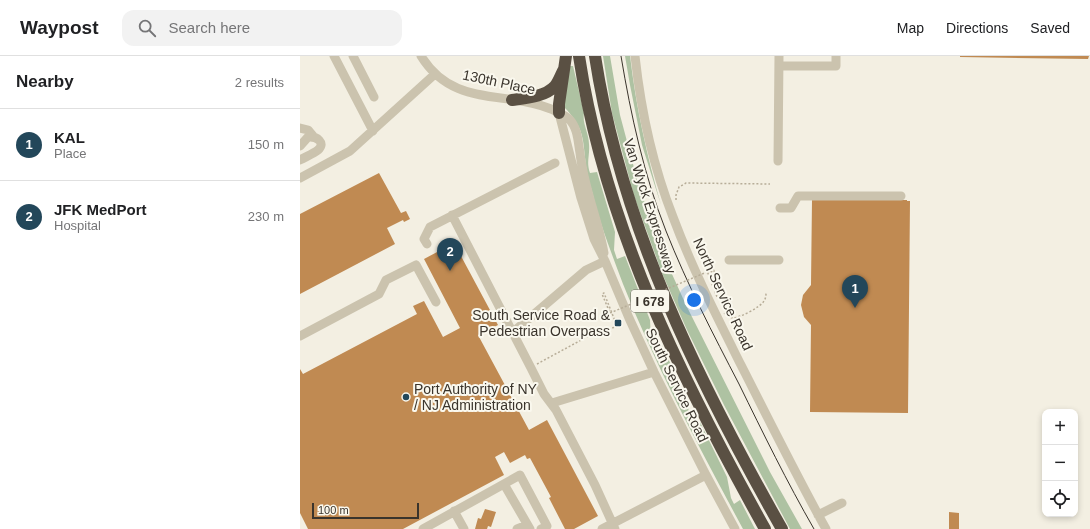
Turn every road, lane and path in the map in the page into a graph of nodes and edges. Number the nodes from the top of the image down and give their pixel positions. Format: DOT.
graph roads {
  1 [pos="334,56"];
  2 [pos="352,56"];
  3 [pos="421,56"];
  4 [pos="566,56"];
  5 [pos="580,56"];
  6 [pos="595,56"];
  7 [pos="635,56"];
  8 [pos="779,56"];
  9 [pos="797,56"];
  10 [pos="836,56"];
  11 [pos="779,66"];
  12 [pos="797,66"];
  13 [pos="564,69"];
  14 [pos="435,74"];
  15 [pos="374,98"];
  16 [pos="512,100"];
  17 [pos="559,113"];
  18 [pos="300,128"];
  19 [pos="373,131"];
  20 [pos="313,136"];
  21 [pos="300,146"];
  22 [pos="300,160"];
  23 [pos="778,161"];
  24 [pos="555,163"];
  25 [pos="300,178"];
  26 [pos="770,184"];
  27 [pos="901,196"];
  28 [pos="676,203"];
  29 [pos="780,208"];
  30 [pos="452,215"];
  31 [pos="427,244"];
  32 [pos="692,245"];
  33 [pos="729,260"];
  34 [pos="779,260"];
  35 [pos="605,261"];
  36 [pos="707,269"];
  37 [pos="714,269"];
  38 [pos="710,271"];
  39 [pos="766,292"];
  40 [pos="717,298"];
  41 [pos="436,302"];
  42 [pos="722,309"];
  43 [pos="512,333"];
  44 [pos="300,336"];
  45 [pos="530,368"];
  46 [pos="654,372"];
  47 [pos="552,403"];
  48 [pos="706,475"];
  49 [pos="504,484"];
  50 [pos="842,503"];
  51 [pos="454,511"];
  52 [pos="818,515"];
  53 [pos="613,526"];
  54 [pos="528,527"];
  55 [pos="423,529"];
  56 [pos="464,529"];
  57 [pos="517,529"];
  58 [pos="541,529"];
  59 [pos="602,529"];
  60 [pos="735,529"];
  61 [pos="765,529"];
  62 [pos="782,529"];
  63 [pos="826,529"];
  1 -- 19 [label="street"];
  2 -- 15 [label="street"];
  3 -- 14 [label="street, 130th Place"];
  4 -- 13 [label="highway"];
  5 -- 61 [label="highway, I 678"];
  6 -- 62 [label="highway, Van Wyck Expressway / I 678"];
  7 -- 52 [label="street, North Service Road"];
  8 -- 11 [label="street"];
  9 -- 12 [label="street"];
  10 -- 12 [label="street"];
  11 -- 12 [label="street"];
  11 -- 23 [label="street"];
  13 -- 16 [label="highway"];
  13 -- 17 [label="highway"];
  14 -- 16 [label="street, 130th Place"];
  14 -- 19 [label="street"];
  16 -- 17 [label="street, 130th Place"];
  17 -- 35 [label="street, South Service Road"];
  18 -- 20 [label="street"];
  19 -- 25 [label="street"];
  20 -- 21 [label="street"];
  20 -- 22 [label="street"];
  24 -- 30 [label="street"];
  26 -- 28 [label="path"];
  27 -- 29 [label="street"];
  30 -- 31 [label="street"];
  30 -- 43 [label="street"];
  32 -- 36 [label="path"];
  33 -- 34 [label="street"];
  35 -- 43 [label="street"];
  35 -- 46 [label="street, South Service Road"];
  36 -- 38 [label="path"];
  36 -- 40 [label="path"];
  37 -- 38 [label="path, bridge"];
  38 -- 45 [label="path, bridge"];
  39 -- 42 [label="path"];
  41 -- 44 [label="street"];
  43 -- 45 [label="street"];
  45 -- 47 [label="street"];
  46 -- 47 [label="street"];
  46 -- 48 [label="street, South Service Road"];
  47 -- 53 [label="street"];
  48 -- 53 [label="street"];
  48 -- 60 [label="street, South Service Road"];
  49 -- 51 [label="street"];
  49 -- 54 [label="street"];
  49 -- 58 [label="street"];
  50 -- 52 [label="street"];
  51 -- 55 [label="street"];
  51 -- 56 [label="street"];
  52 -- 63 [label="street, North Service Road"];
  53 -- 59 [label="street"];
  54 -- 57 [label="street"];
}
